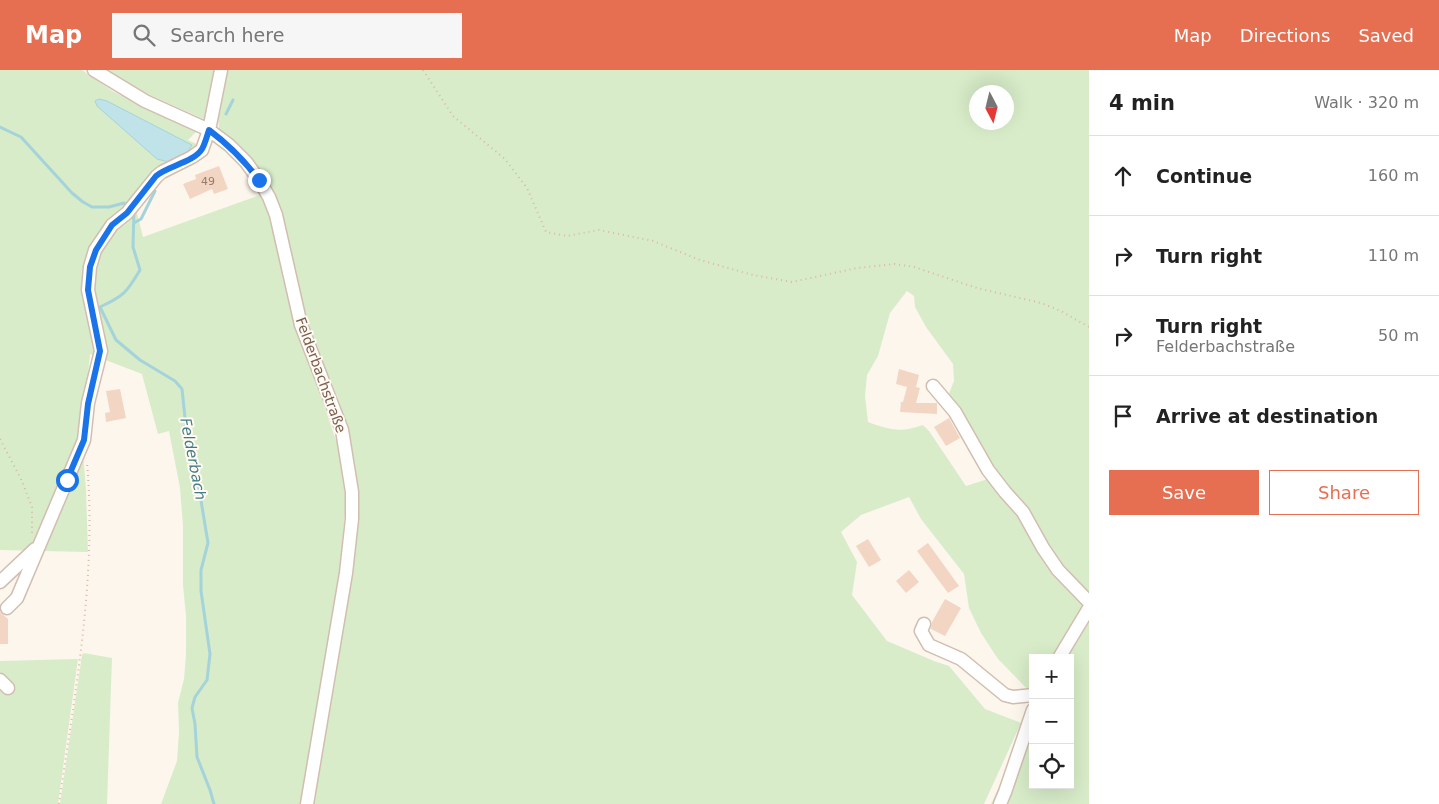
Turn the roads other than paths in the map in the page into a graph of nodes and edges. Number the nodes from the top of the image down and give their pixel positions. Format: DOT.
graph roads {
  1 [pos="94,70"];
  2 [pos="221,70"];
  3 [pos="209,130"];
  4 [pos="933,386"];
  5 [pos="39,545"];
  6 [pos="0,582"];
  7 [pos="1089,602"];
  8 [pos="7,608"];
  9 [pos="1089,608"];
  10 [pos="924,624"];
  11 [pos="1061,654"];
  12 [pos="1029,695"];
  13 [pos="1029,722"];
  14 [pos="307,804"];
  15 [pos="1000,804"];
  1 -- 3 [label="street, Felderbachstraße"];
  2 -- 3 [label="street"];
  3 -- 5 [label="street"];
  3 -- 14 [label="street, Felderbachstraße"];
  4 -- 7 [label="street"];
  5 -- 6 [label="street"];
  5 -- 8 [label="street"];
  9 -- 11 [label="street"];
  10 -- 12 [label="street"];
  13 -- 15 [label="street"];
}
